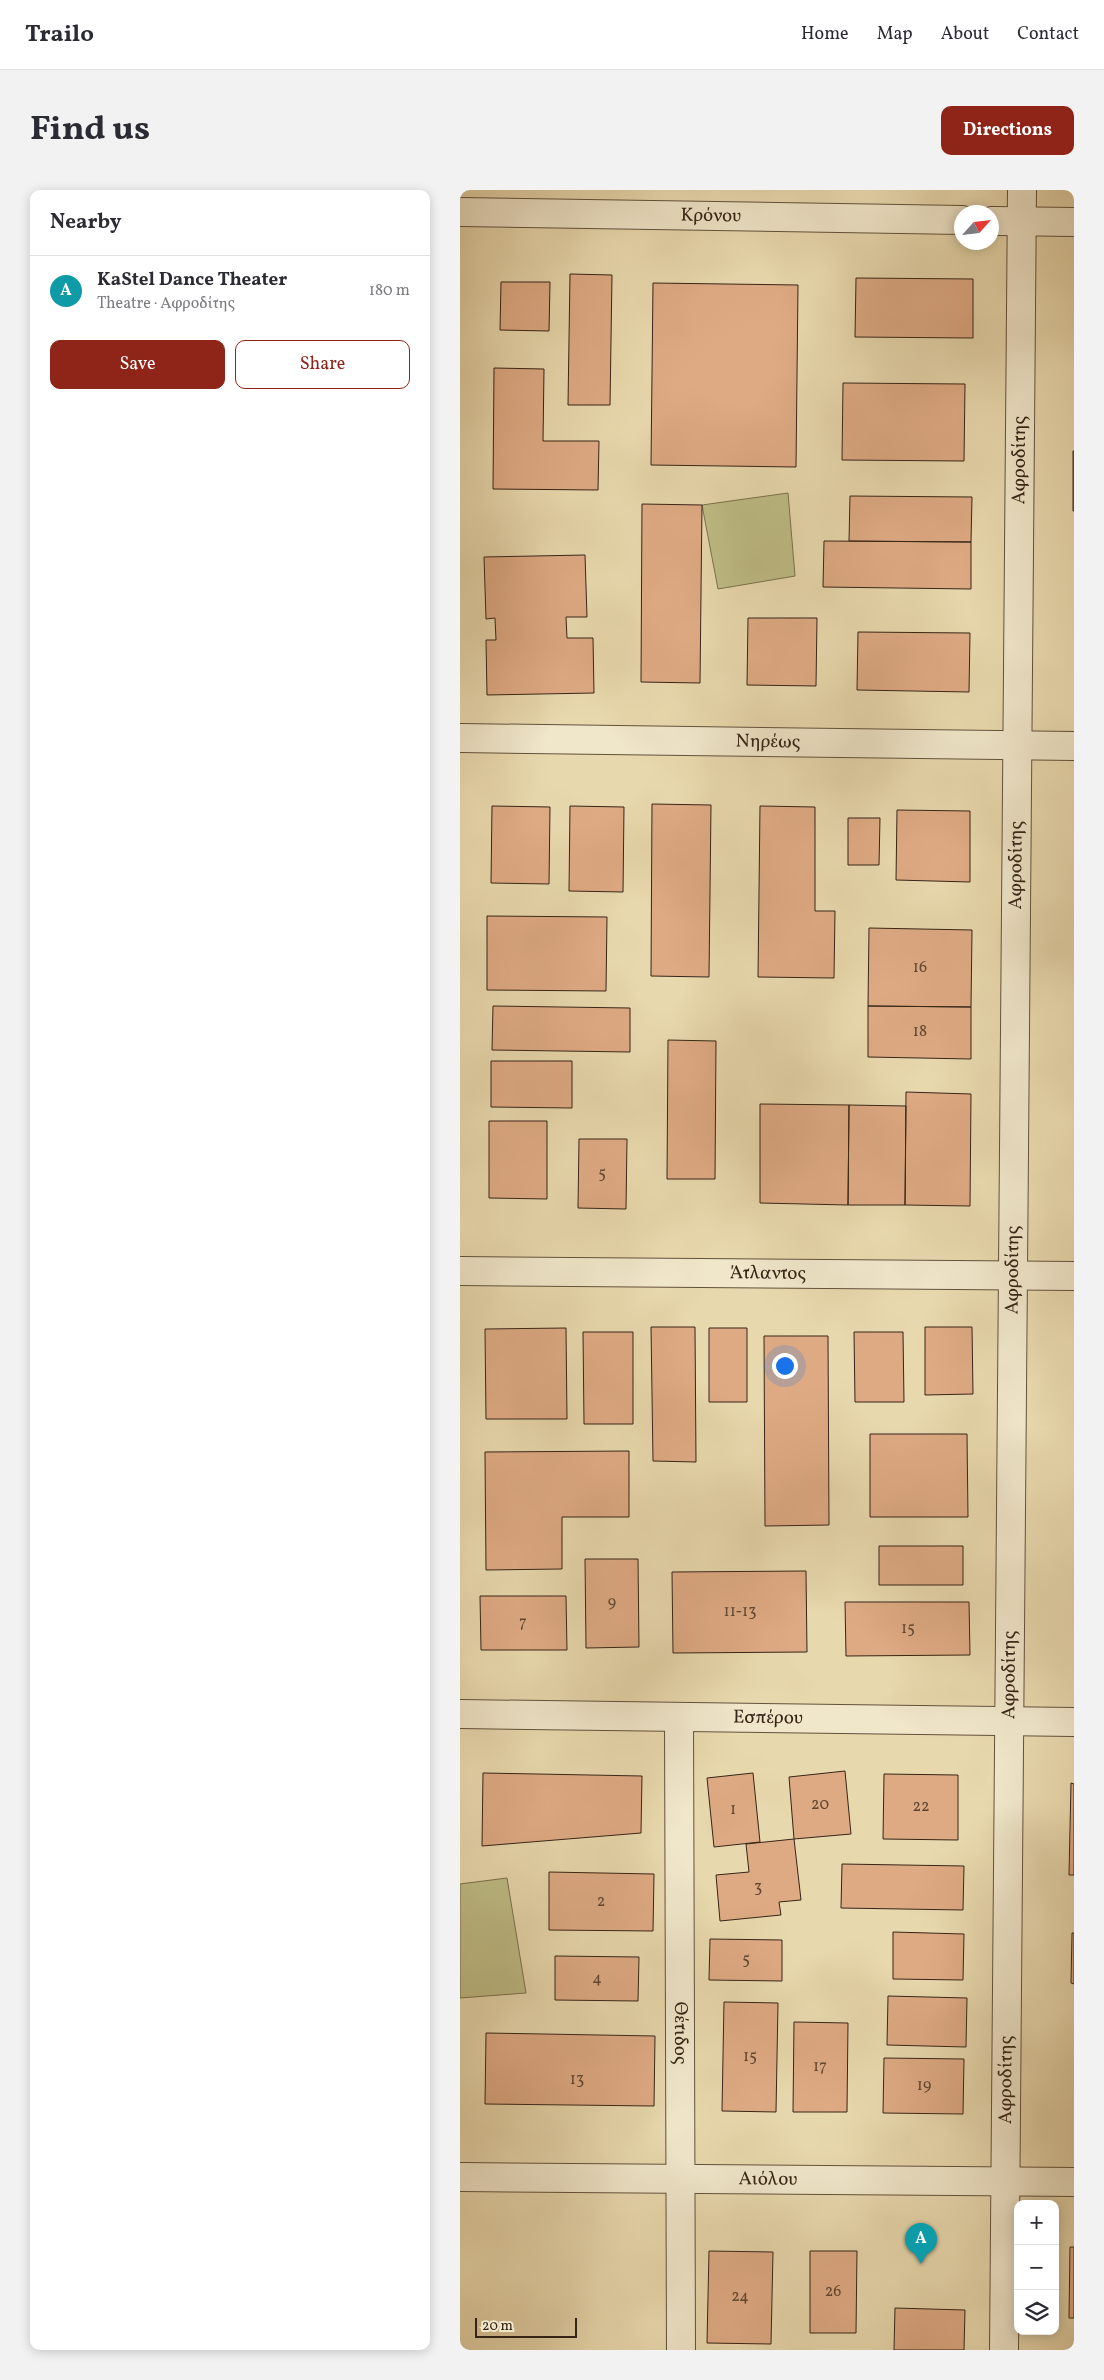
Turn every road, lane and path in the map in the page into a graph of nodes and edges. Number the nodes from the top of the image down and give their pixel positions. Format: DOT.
graph roads {
  1 [pos="1022,190"];
  2 [pos="460,212"];
  3 [pos="954,220"];
  4 [pos="999,221"];
  5 [pos="1021,222"];
  6 [pos="1074,222"];
  7 [pos="460,738"];
  8 [pos="1017,745"];
  9 [pos="1074,746"];
  10 [pos="460,1271"];
  11 [pos="1013,1276"];
  12 [pos="1074,1276"];
  13 [pos="460,1714"];
  14 [pos="679,1717"];
  15 [pos="1009,1721"];
  16 [pos="1074,1722"];
  17 [pos="460,2177"];
  18 [pos="680,2179"];
  19 [pos="1006,2182"];
  20 [pos="1074,2182"];
  21 [pos="681,2350"];
  22 [pos="1004,2350"];
  1 -- 5 [label="street, Αφροδίτης"];
  2 -- 3 [label="street, Κρόνου"];
  4 -- 5 [label="street"];
  5 -- 6 [label="street"];
  5 -- 8 [label="street, Αφροδίτης"];
  7 -- 8 [label="street, Νηρέως"];
  8 -- 9 [label="street, Νηρέως"];
  8 -- 11 [label="street, Αφροδίτης"];
  10 -- 11 [label="street, Άτλαντος"];
  11 -- 12 [label="street, Άτλαντος"];
  11 -- 15 [label="street, Αφροδίτης"];
  13 -- 14 [label="street, Εσπέρου"];
  14 -- 15 [label="street, Εσπέρου"];
  14 -- 18 [label="street, Θέτιδος"];
  15 -- 16 [label="street, Εσπέρου"];
  15 -- 19 [label="street, Αφροδίτης"];
  17 -- 18 [label="street, Αιόλου"];
  18 -- 19 [label="street, Αιόλου"];
  18 -- 21 [label="street, Θέτιδος"];
  19 -- 20 [label="street, Αιόλου"];
  19 -- 22 [label="street, Αφροδίτης"];
}
